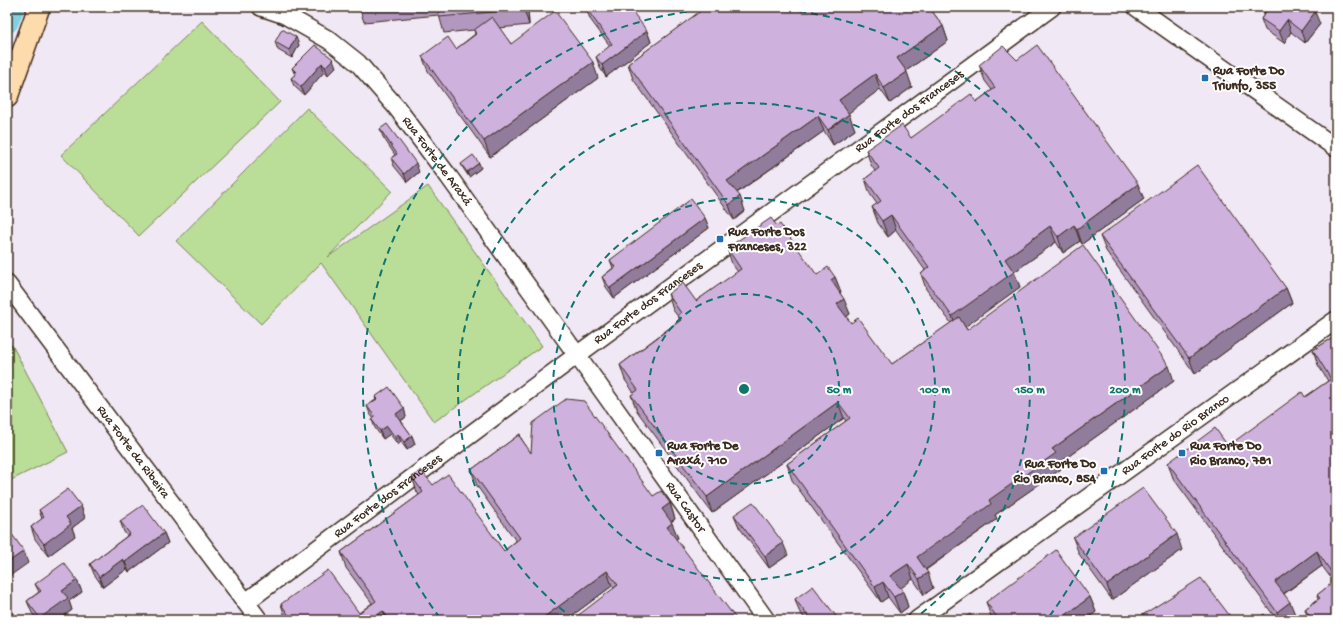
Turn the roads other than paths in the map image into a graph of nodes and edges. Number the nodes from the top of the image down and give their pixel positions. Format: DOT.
graph roads {
  1 [pos="39,7"];
  2 [pos="261,7"];
  3 [pos="1052,7"];
  4 [pos="1136,7"];
  5 [pos="7,98"];
  6 [pos="1336,148"];
  7 [pos="7,284"];
  8 [pos="1336,320"];
  9 [pos="578,355"];
  10 [pos="246,602"];
  11 [pos="259,620"];
  12 [pos="766,620"];
  13 [pos="916,620"];
  1 -- 5 [label="main road"];
  2 -- 9 [label="street, Rua Forte de Araxá"];
  3 -- 9 [label="street, Rua Forte dos Franceses"];
  4 -- 6 [label="street"];
  7 -- 10 [label="street, Rua Forte da Ribeira"];
  8 -- 13 [label="street, Rua Forte do Rio Branco"];
  9 -- 10 [label="street, Rua Forte dos Franceses"];
  9 -- 12 [label="street, Rua Castor"];
  10 -- 11 [label="street, Rua Forte da Ribeira"];
}
